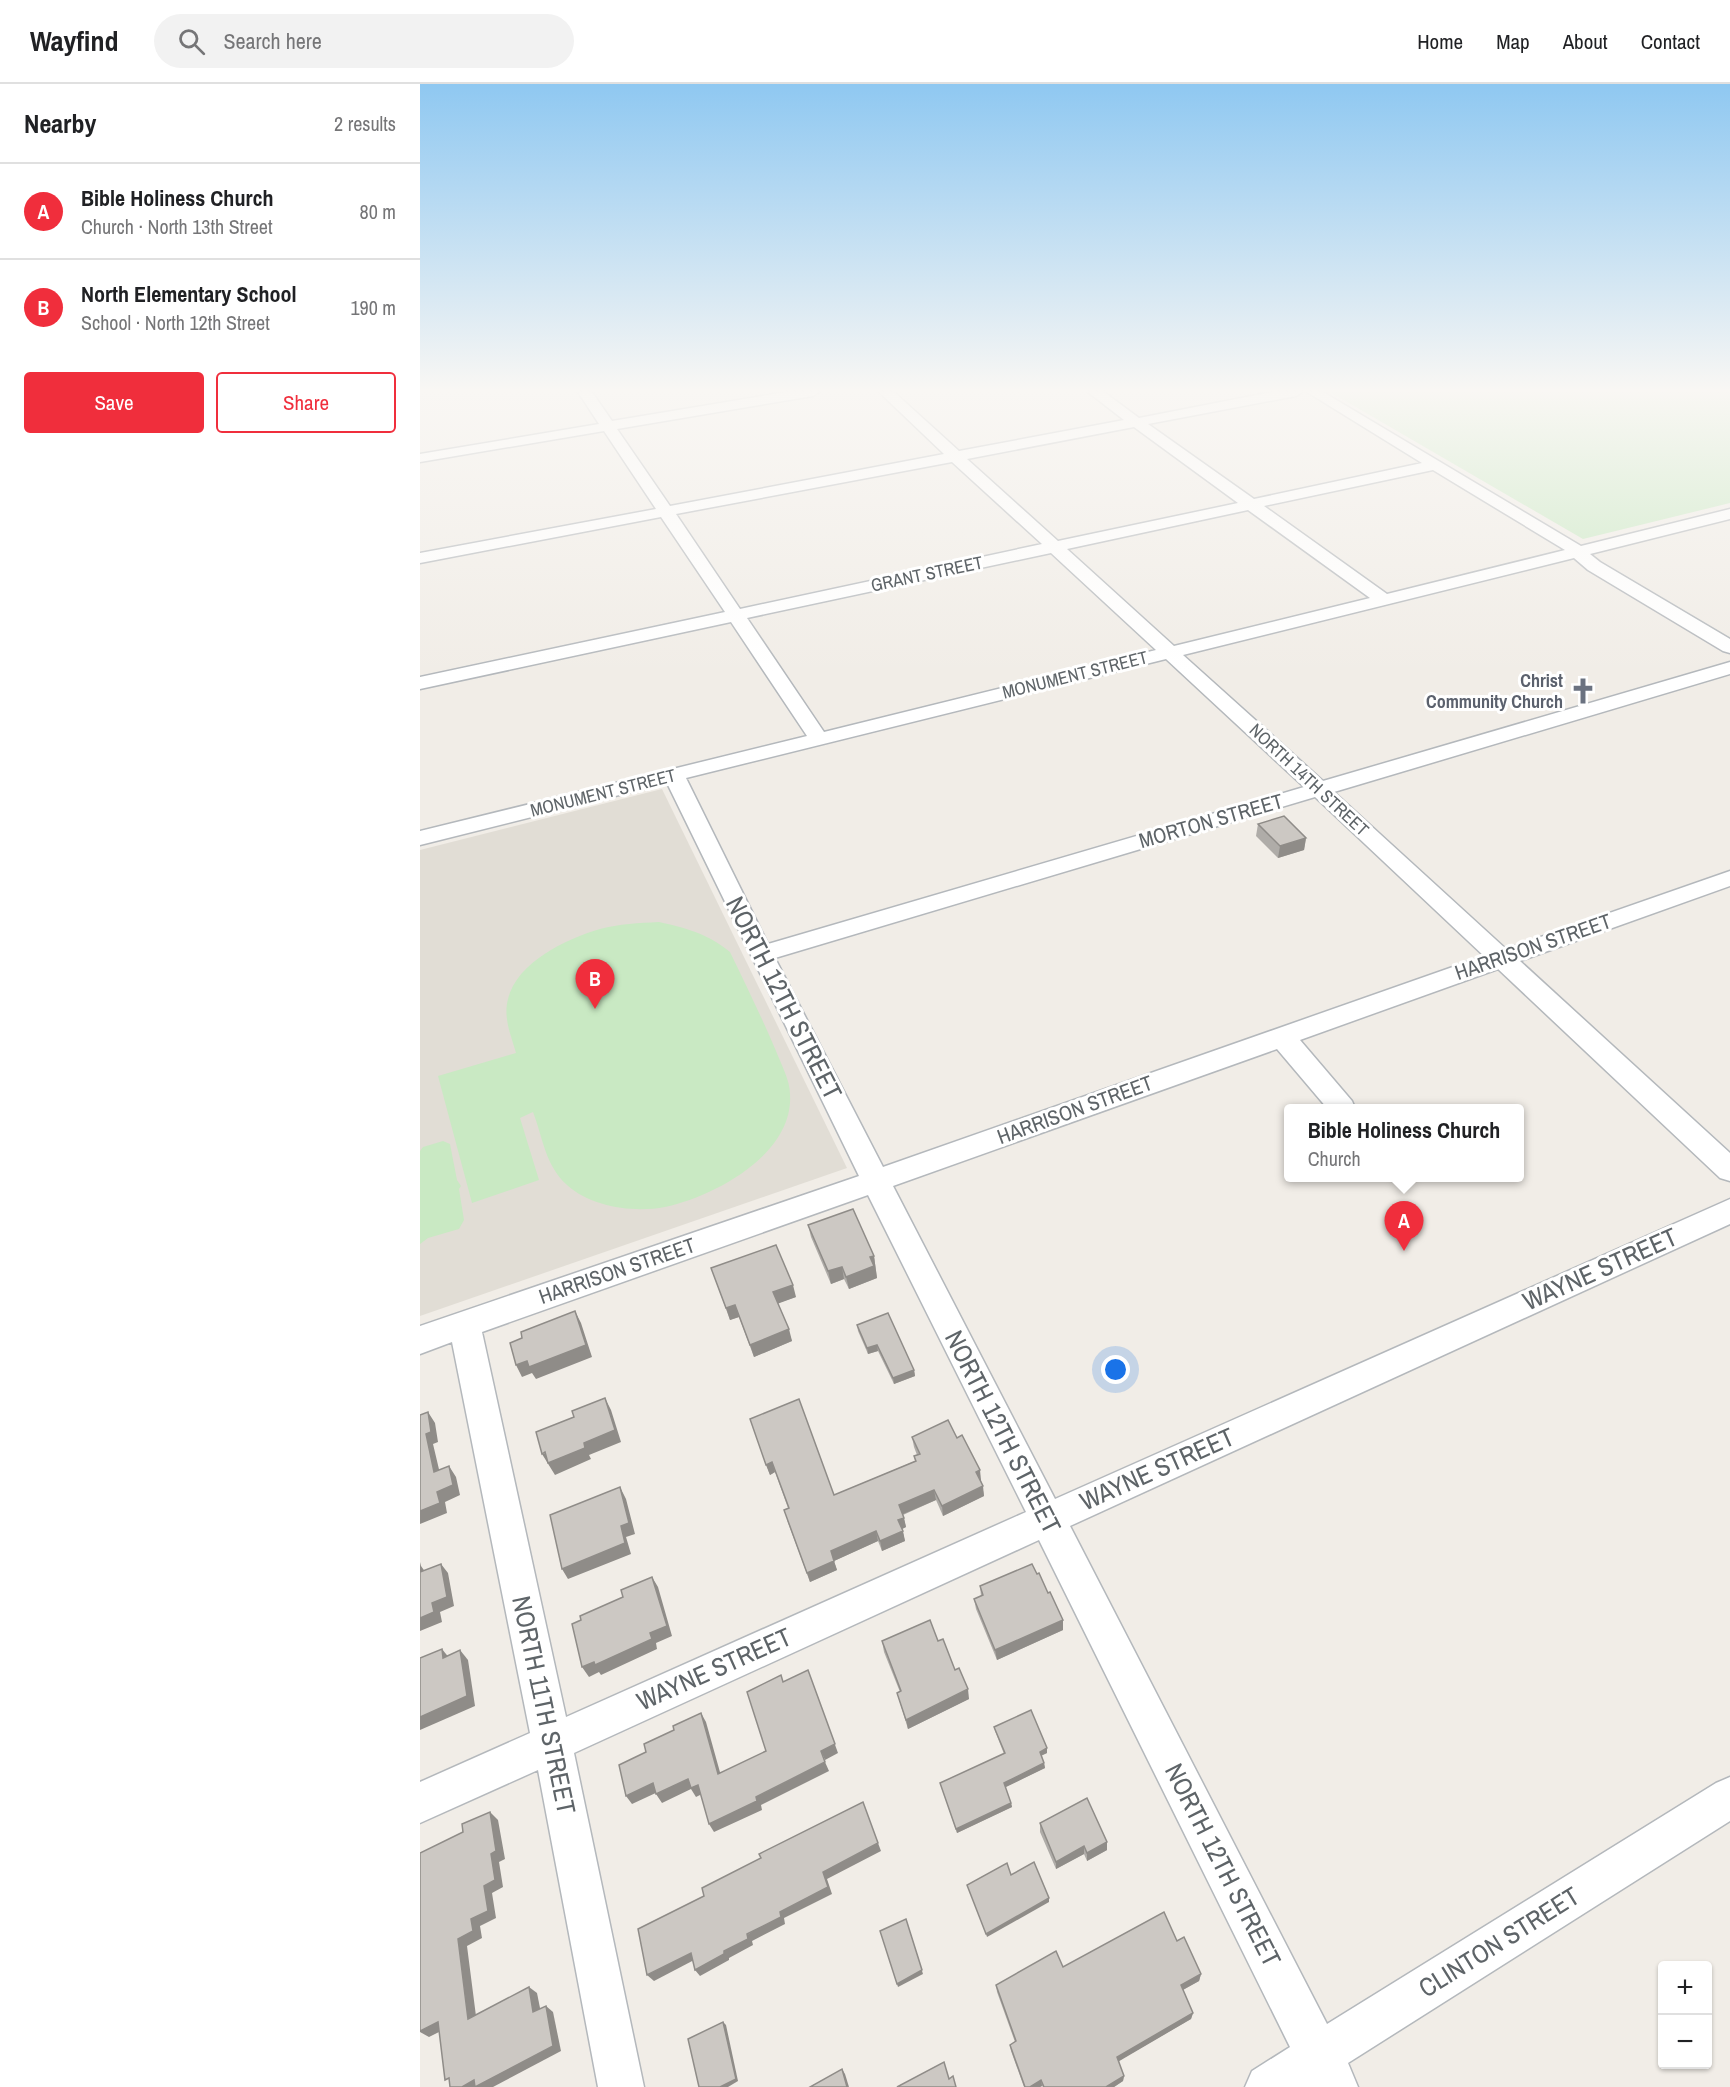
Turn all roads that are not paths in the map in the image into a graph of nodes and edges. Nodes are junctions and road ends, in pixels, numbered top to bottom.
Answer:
1 (647, 485) edge
2 (805, 485) edge
3 (987, 485) edge
4 (1224, 485) edge
5 (1338, 485) edge
6 (1469, 485) edge
7 (1250, 504) junction
8 (665, 512) junction
9 (1730, 514) edge
10 (1054, 547) junction
11 (1577, 551) junction
12 (420, 558) edge
13 (1383, 599) junction
14 (735, 615) junction
15 (1730, 647) edge
16 (1169, 652) junction
17 (1730, 668) edge
18 (420, 682) edge
19 (819, 739) junction
20 (674, 775) junction
21 (1319, 789) junction
22 (420, 838) edge
23 (1724, 887) edge
24 (761, 954) junction
25 (1502, 958) junction
26 (1282, 1036) junction
27 (1339, 1104) edge
28 (1730, 1170) edge
29 (876, 1181) junction
30 (1730, 1210) edge
31 (464, 1324) junction
32 (420, 1340) edge
33 (1046, 1519) junction
34 (552, 1742) junction
35 (1730, 1797) edge
36 (420, 1803) edge
37 (1327, 2070) edge
38 (621, 2087) edge
39 (1268, 2087) edge

1 - 8 street
2 - 8 street
3 - 10 street, NORTH 14TH STREET
4 - 7 street
5 - 7 street, GRANT STREET
6 - 11 street
7 - 10 street, GRANT STREET
7 - 13 street
8 - 12 street
8 - 14 street
9 - 11 street, MONUMENT STREET
10 - 14 street, GRANT STREET
10 - 16 street, NORTH 14TH STREET
11 - 13 street, MONUMENT STREET
11 - 15 street
13 - 16 street, MONUMENT STREET
14 - 18 street, GRANT STREET
14 - 19 street
16 - 19 street, MONUMENT STREET
16 - 21 street, NORTH 14TH STREET
17 - 21 street, MORTON STREET
19 - 20 street, MONUMENT STREET
20 - 22 street, MONUMENT STREET
20 - 24 street, NORTH 12TH STREET
21 - 24 street, MORTON STREET
21 - 25 street, NORTH 14TH STREET
23 - 25 street, HARRISON STREET
24 - 29 street, NORTH 12TH STREET
25 - 26 street, HARRISON STREET
25 - 28 street, NORTH 14TH STREET
26 - 27 street
26 - 29 street, HARRISON STREET
29 - 31 street, HARRISON STREET
29 - 33 street, NORTH 12TH STREET
30 - 33 street, WAYNE STREET
31 - 32 street, HARRISON STREET
31 - 34 street, NORTH 11TH STREET
33 - 34 street, WAYNE STREET
33 - 37 street, NORTH 12TH STREET
34 - 36 street, WAYNE STREET
34 - 38 street, NORTH 11TH STREET
35 - 37 street, CLINTON STREET
37 - 39 street, CLINTON STREET

